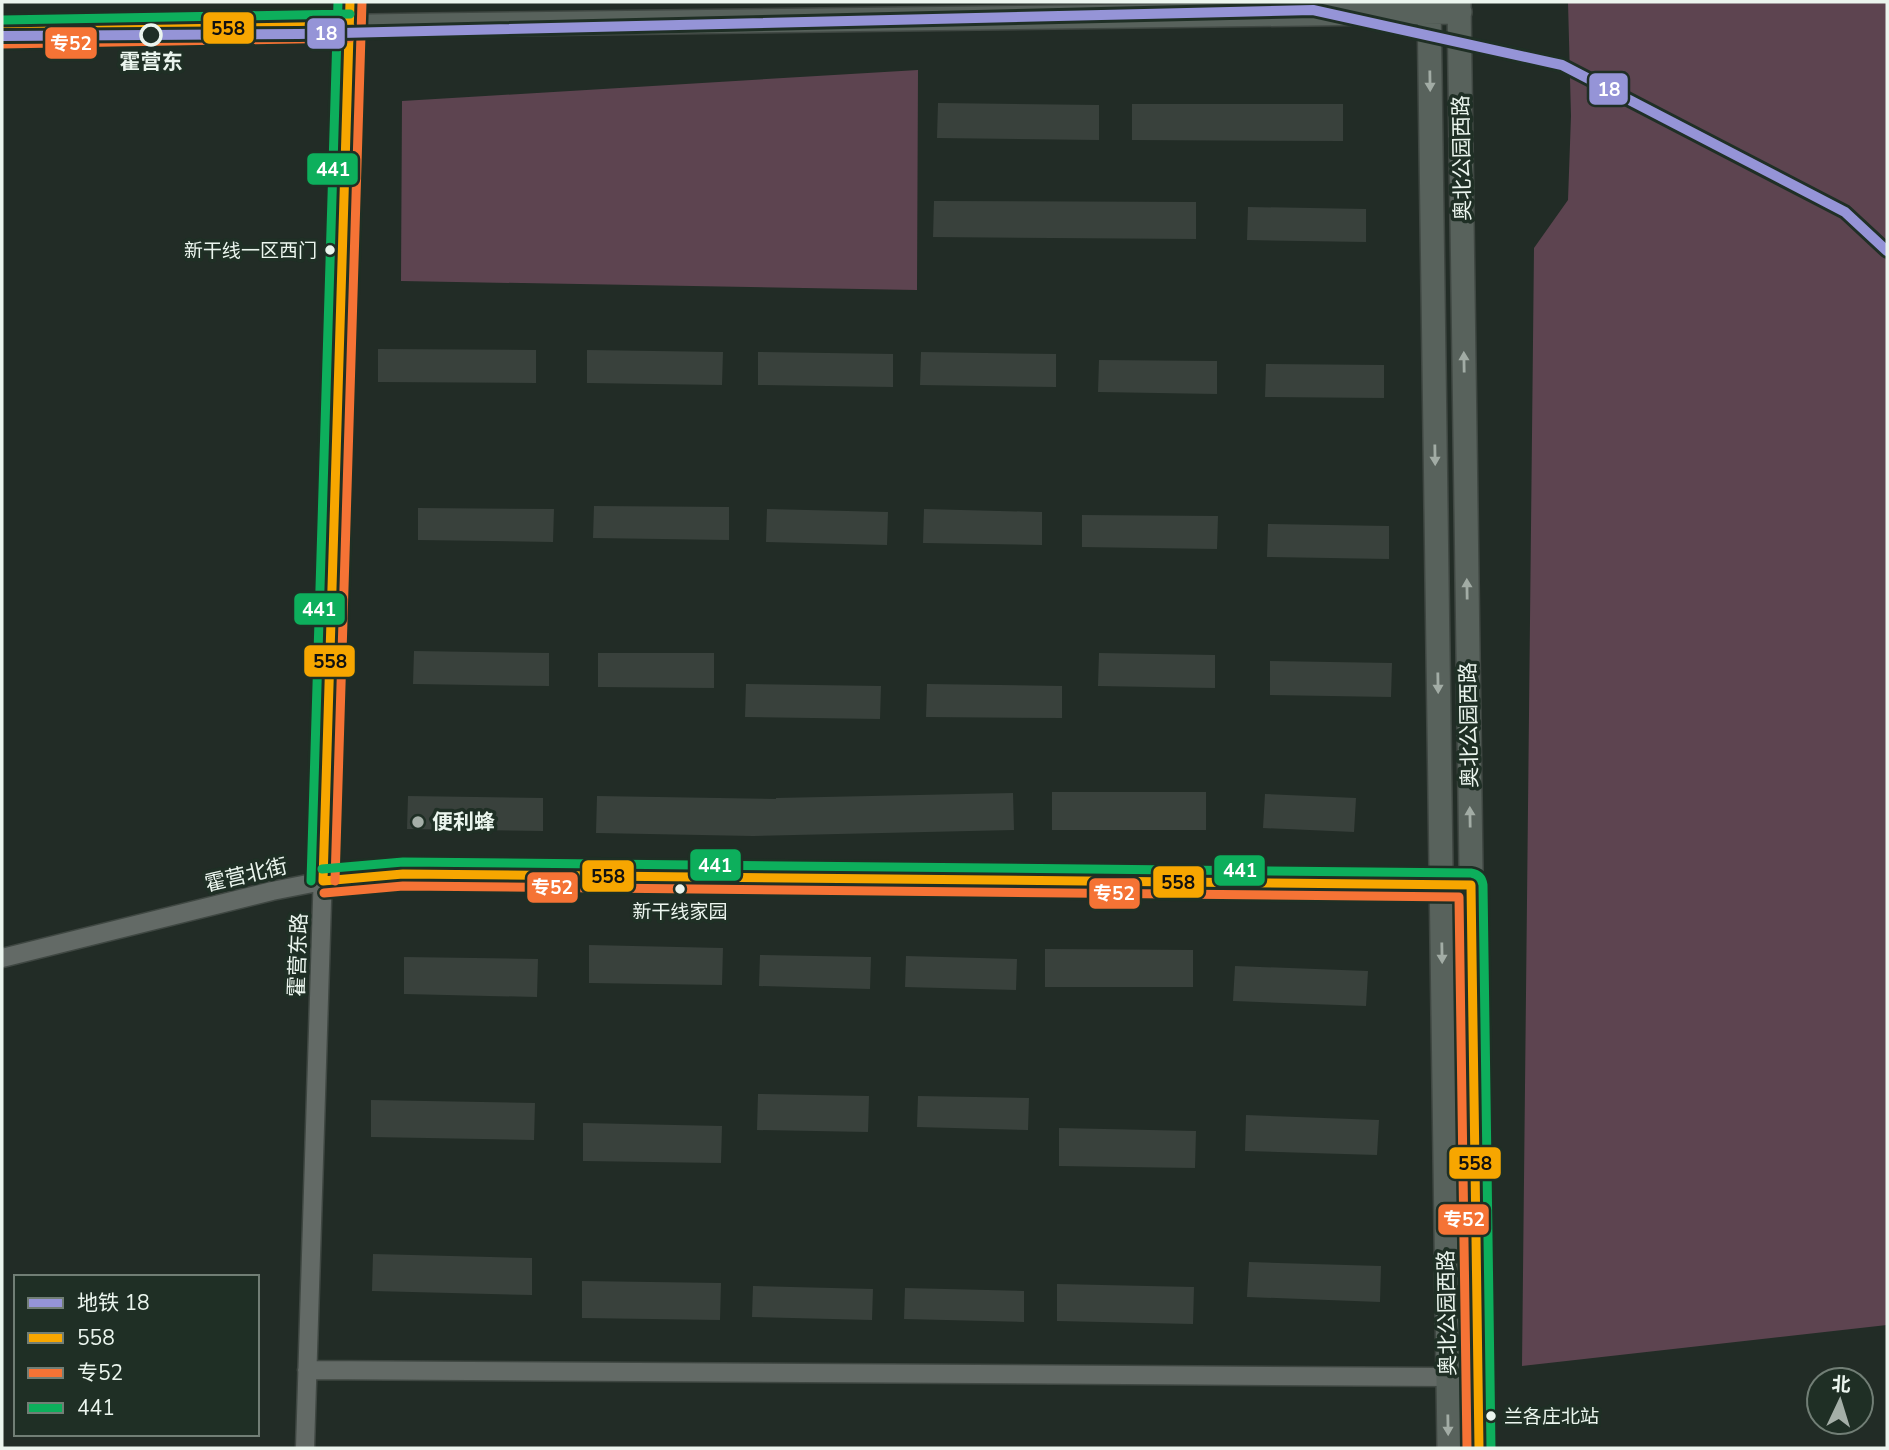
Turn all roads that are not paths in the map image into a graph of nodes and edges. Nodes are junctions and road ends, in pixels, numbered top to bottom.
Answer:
1 (350, 2) edge
2 (1429, 7) edge
3 (1460, 7) edge
4 (350, 26) junction
5 (2, 32) edge
6 (323, 881) junction
7 (1441, 884) junction
8 (1471, 885) junction
9 (2, 958) edge
10 (307, 1370) junction
11 (1448, 1377) junction
12 (305, 1448) edge
13 (1449, 1448) edge
14 (1479, 1448) edge

1 - 4 street, 霍营东路
2 - 3 main road
2 - 4 main road
2 -> 7 main road, 奥北公园西路
8 -> 3 main road, 奥北公园西路
4 - 5 main road
4 - 6 street, 霍营东路
6 - 7 street, 霍营北街
6 - 9 street, 霍营北街
6 - 10 street, 霍营东路
7 - 8 street, 霍营北街
7 -> 11 main road, 奥北公园西路
8 - 14 main road, 奥北公园西路
10 - 11 street
10 - 12 street, 霍营东路
11 -> 13 main road, 奥北公园西路

